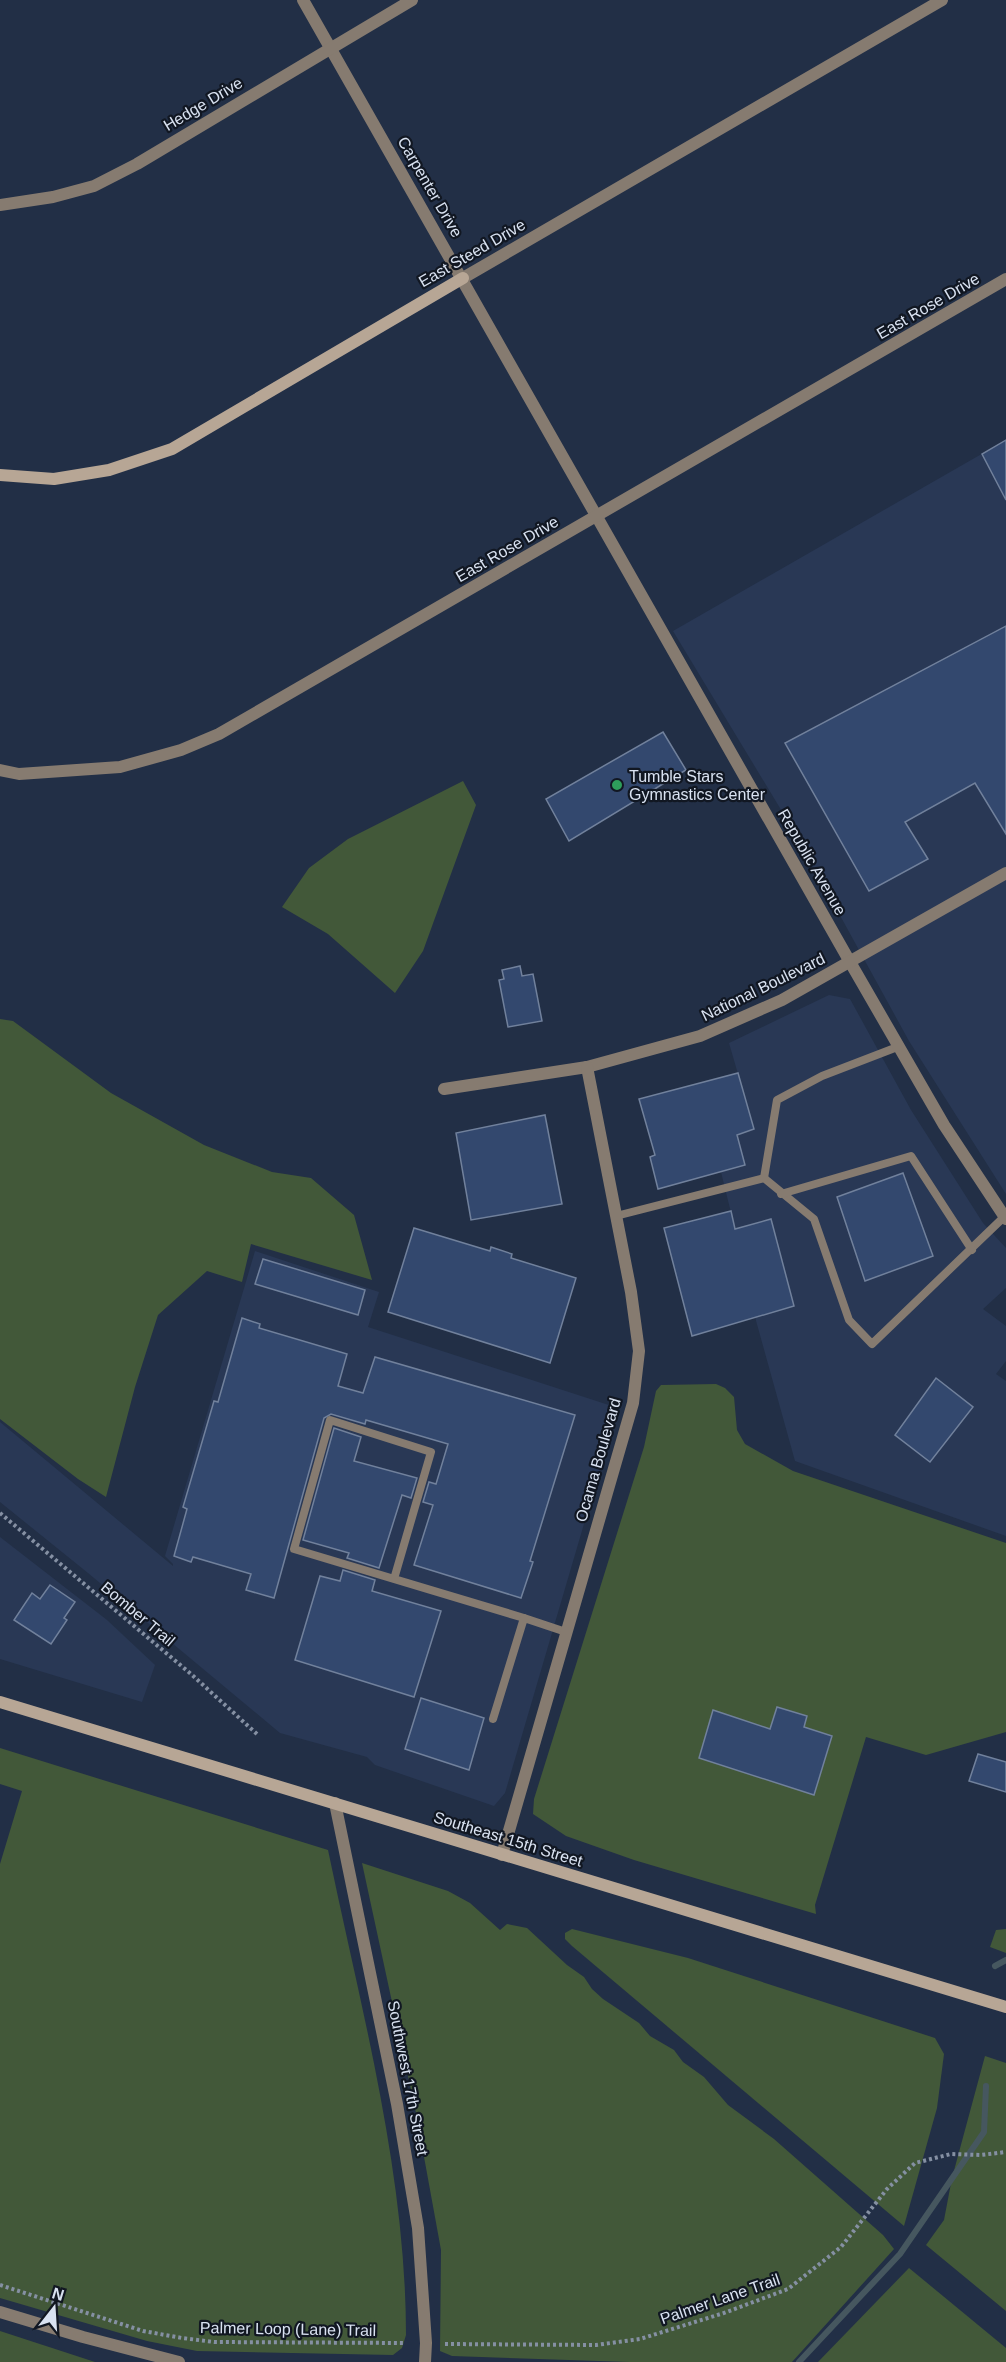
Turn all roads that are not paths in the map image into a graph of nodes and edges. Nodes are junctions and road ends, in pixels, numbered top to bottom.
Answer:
1 (303, 0) edge
2 (412, 0) edge
3 (942, 0) edge
4 (330, 47) junction
5 (0, 205) edge
6 (463, 278) junction
7 (1006, 279) edge
8 (0, 475) edge
9 (597, 516) junction
10 (0, 770) edge
11 (1006, 873) edge
12 (850, 962) junction
13 (900, 1046) junction
14 (587, 1067) junction
15 (444, 1089) dead end
16 (764, 1178) junction
17 (781, 1194) junction
18 (616, 1216) junction
19 (1005, 1218) edge
20 (972, 1250) junction
21 (394, 1579) junction
22 (524, 1618) junction
23 (566, 1632) junction
24 (0, 1702) edge
25 (493, 1719) dead end
26 (335, 1803) junction
27 (502, 1855) junction
28 (1006, 2007) edge
29 (0, 2312) edge
30 (179, 2362) edge
31 (425, 2362) edge

1 - 4 street, Carpenter Drive
2 - 4 street, Hedge Drive
3 - 6 street, East Steed Drive
4 - 5 street, Hedge Drive
4 - 6 street, Carpenter Drive
6 - 8 main road, East Steed Drive
6 - 9 street, Carpenter Drive
7 - 9 street, East Rose Drive
9 - 10 street, East Rose Drive
9 - 12 street, Republic Avenue
11 - 12 street, National Boulevard
12 - 13 street, Republic Avenue
12 - 14 street, National Boulevard
13 - 16 lane
13 - 19 street, Republic Avenue
14 - 15 street, National Boulevard
14 - 18 street, Ocama Boulevard
16 - 17 lane
16 - 18 lane
17 - 20 lane
17 - 20 lane
18 - 23 street, Ocama Boulevard
19 - 20 lane
21 - 21 lane
21 - 22 lane
22 - 23 lane
22 - 25 lane
23 - 27 street, Ocama Boulevard
24 - 26 main road, Southeast 15th Street
26 - 27 main road, Southeast 15th Street
26 - 31 street, Southwest 17th Street
27 - 28 main road, Southeast 15th Street
29 - 30 street

